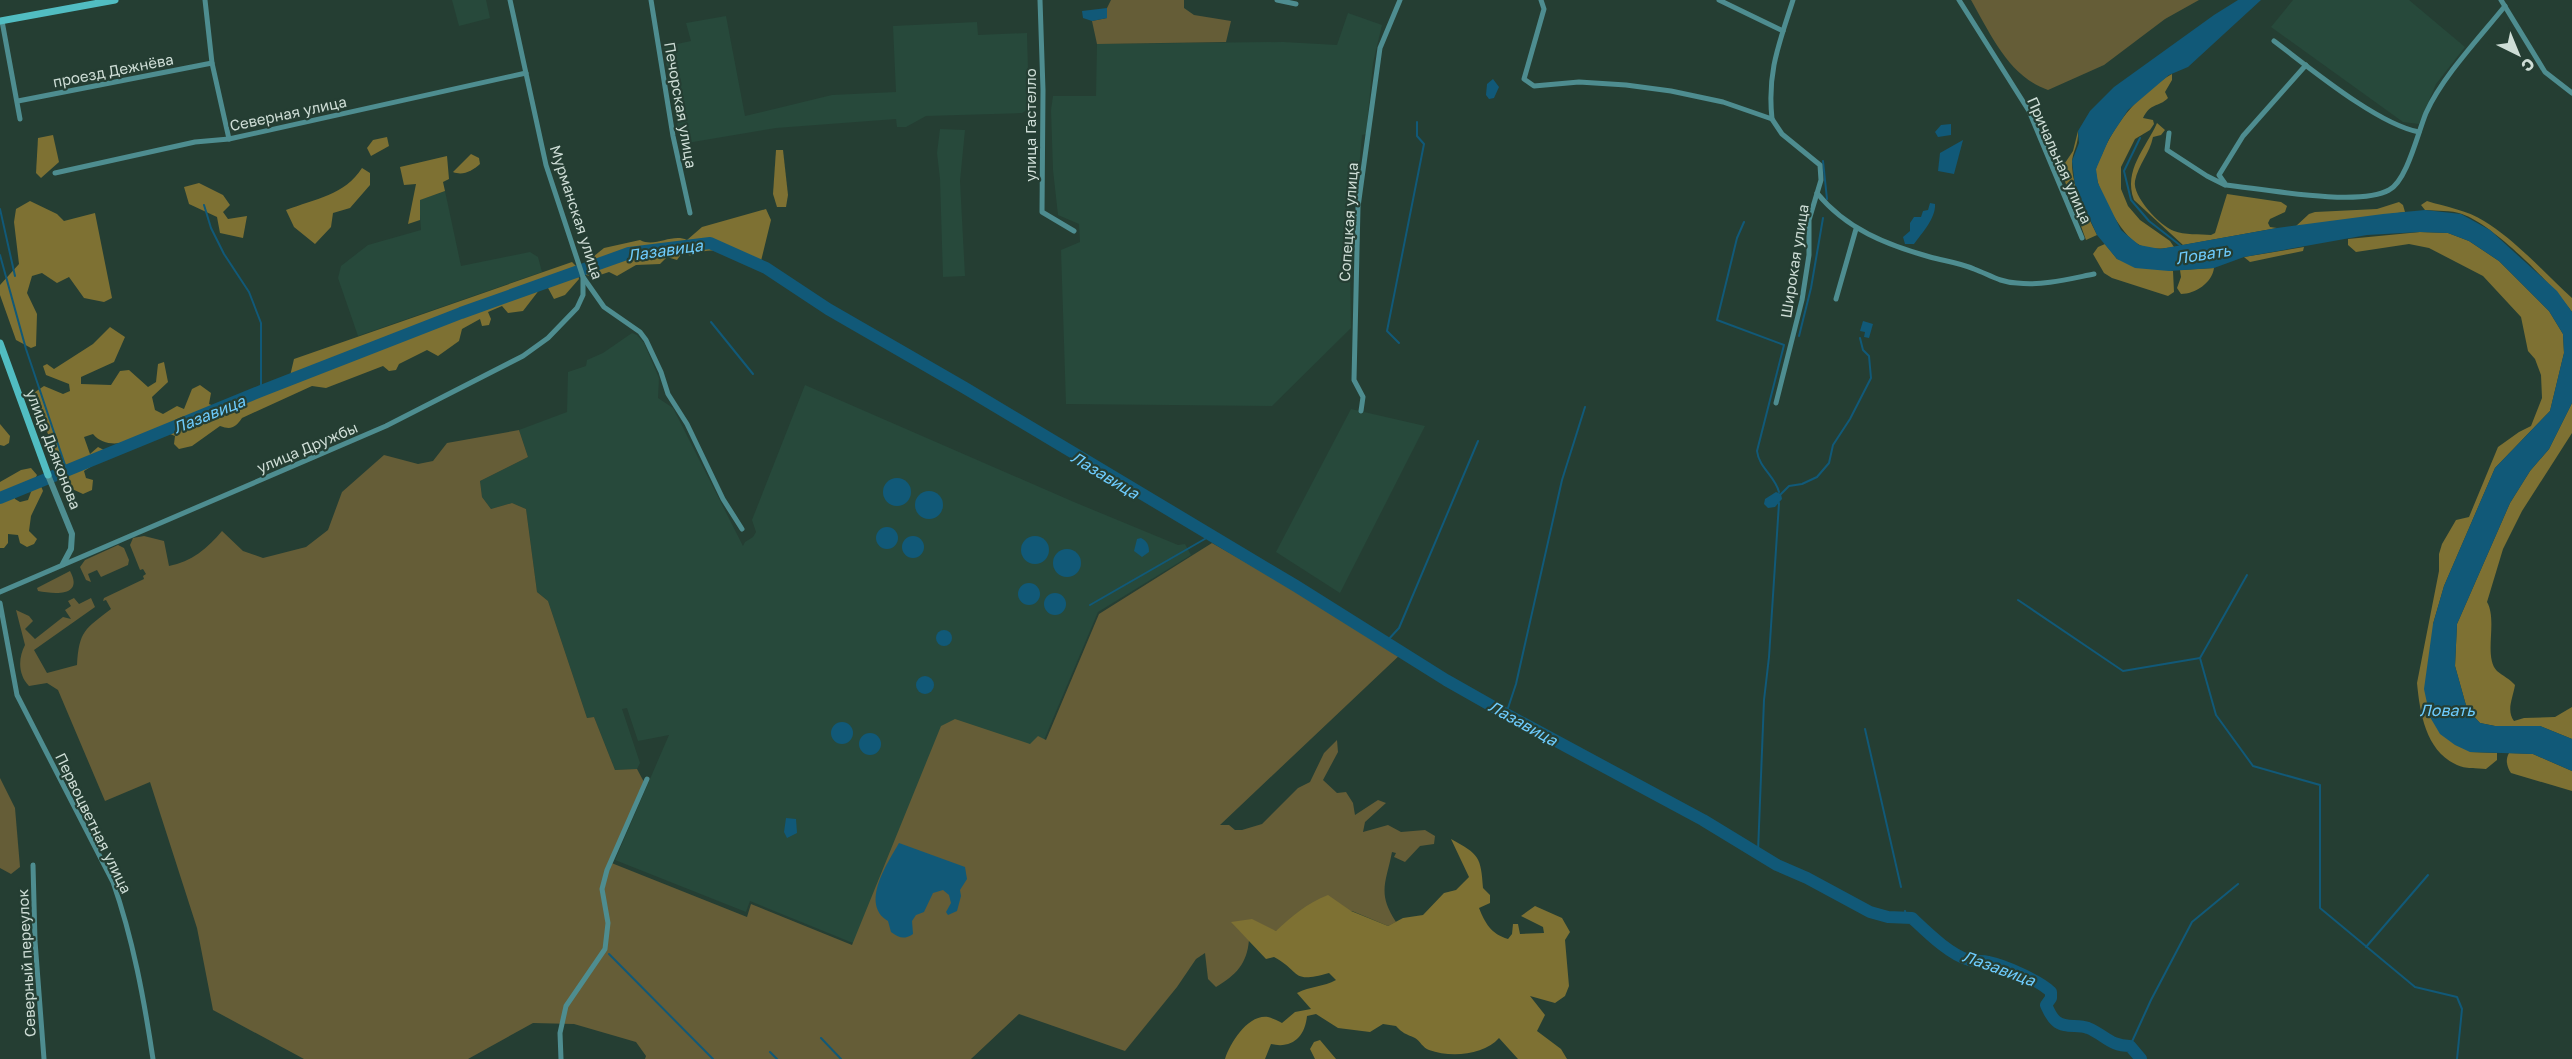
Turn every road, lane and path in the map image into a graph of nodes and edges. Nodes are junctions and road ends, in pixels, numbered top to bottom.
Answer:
1 (115, 0) edge
2 (205, 0) edge
3 (510, 0) edge
4 (651, 0) edge
5 (1040, 0) edge
6 (1277, 0) edge
7 (1400, 0) edge
8 (1541, 0) edge
9 (1719, 0) edge
10 (1793, 0) edge
11 (1959, 0) edge
12 (2503, 3) edge
13 (1296, 4) dead end
14 (1, 21) edge
15 (1783, 32) junction
16 (2274, 41) dead end
17 (212, 63) junction
18 (2306, 65) junction
19 (526, 73) junction
20 (2572, 93) edge
21 (18, 101) junction
22 (20, 119) dead end
23 (1772, 120) junction
24 (2419, 132) junction
25 (2169, 133) dead end
26 (229, 139) junction
27 (55, 173) dead end
28 (2226, 185) junction
29 (1817, 193) junction
30 (690, 213) dead end
31 (1857, 229) junction
32 (1074, 231) dead end
33 (2082, 238) dead end
34 (2094, 274) dead end
35 (583, 277) junction
36 (1836, 298) dead end
37 (0, 343) edge
38 (1776, 403) dead end
39 (1360, 411) dead end
40 (48, 475) joint
41 (742, 529) dead end
42 (63, 564) junction
43 (0, 592) edge
44 (0, 603) edge
45 (647, 779) dead end
46 (33, 865) dead end
47 (44, 1059) edge
48 (153, 1059) edge
49 (561, 1059) edge

1 - 14 main road
2 - 17 street
3 - 19 street, Мурманская улица
4 - 30 street, Печорская улица
5 - 32 street, улица Гастелло
6 - 13 street
7 - 39 street, Сопецкая улица
8 - 23 street, Широкая улица
9 - 15 street
10 - 15 street
11 - 33 street, Причальная улица
12 - 20 street
12 - 24 street
14 - 21 street
15 - 23 street
16 - 18 street
17 - 21 street, проезд Дежнёва
17 - 26 street
18 - 24 street
18 - 28 street
19 - 26 street, Северная улица
19 - 35 street, Мурманская улица
21 - 22 street
23 - 29 street, Широкая улица
24 - 28 street
25 - 28 street
26 - 27 street, Северная улица
29 - 31 street
29 - 38 street, Широкая улица
31 - 34 street
31 - 36 street
35 - 41 street, Мурманская улица
35 - 42 street, улица Дружбы
37 - 40 main road, улица Дьяконова
40 - 42 street, улица Дьяконова
42 - 43 street, улица Дружбы
44 - 48 street, Первоцветная улица
45 - 49 street
46 - 47 street, Северный переулок

